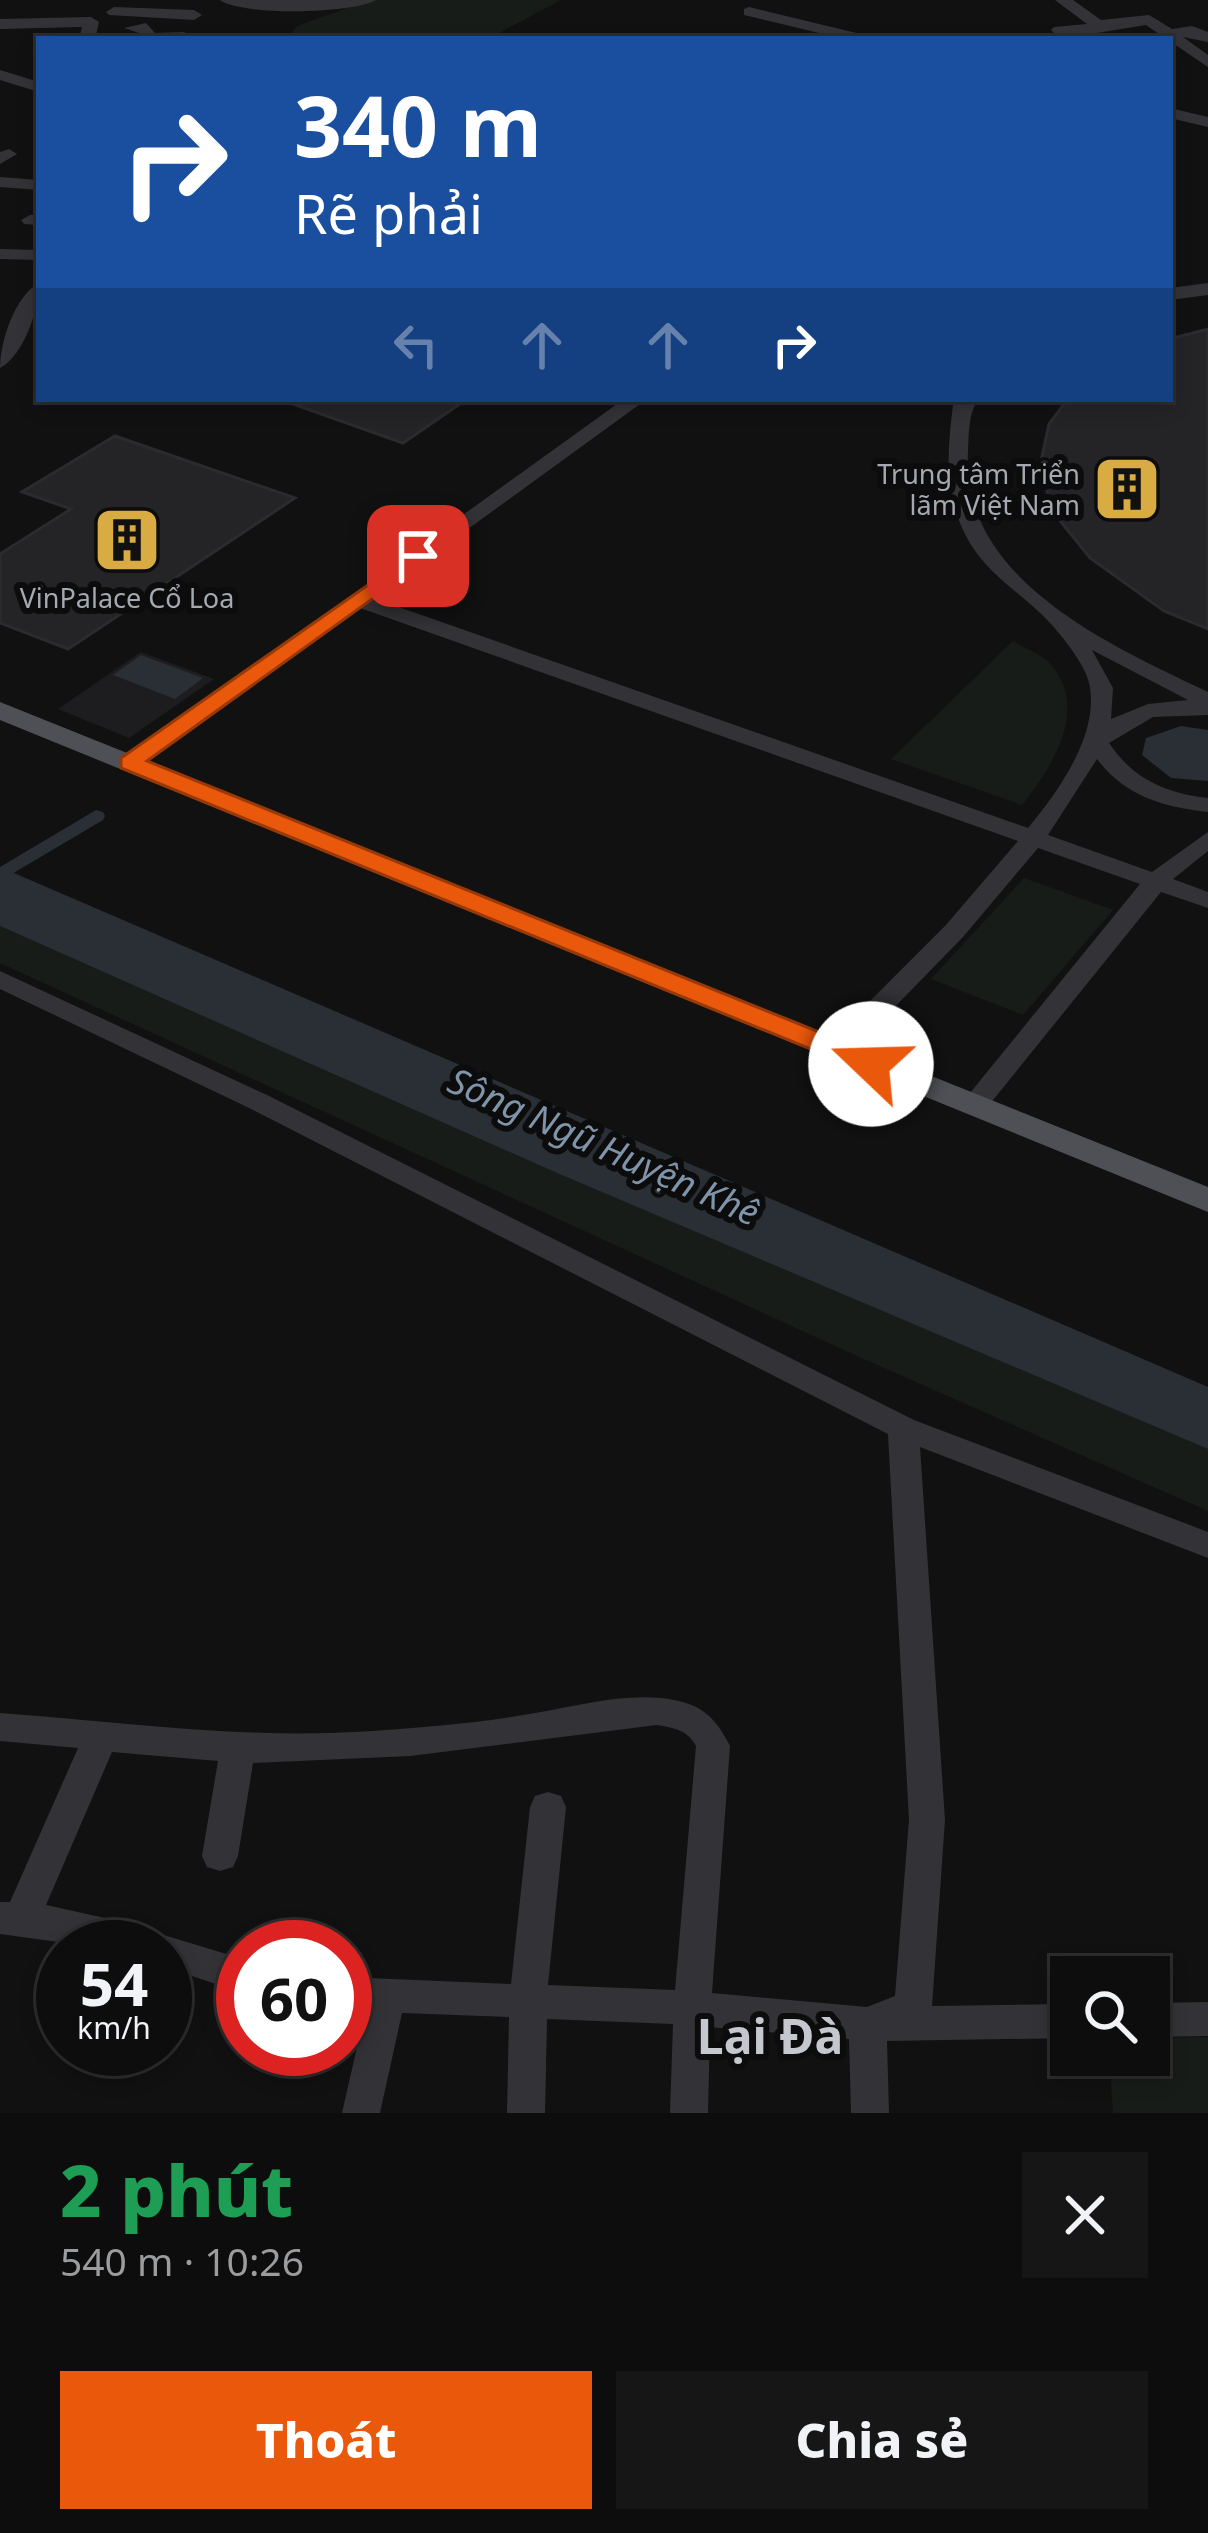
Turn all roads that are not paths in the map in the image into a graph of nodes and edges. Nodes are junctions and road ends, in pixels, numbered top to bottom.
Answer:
1 (368, 0) edge
2 (1063, 0) edge
3 (234, 2) edge
4 (299, 2) edge
5 (20, 5) dead end
6 (0, 12) edge
7 (115, 12) dead end
8 (748, 12) dead end
9 (194, 16) junction
10 (0, 24) edge
11 (1098, 25) junction
12 (132, 28) dead end
13 (1169, 34) junction
14 (88, 36) edge
15 (148, 36) edge
16 (184, 36) edge
17 (851, 36) edge
18 (1066, 36) edge
19 (1113, 36) edge
20 (1172, 36) edge
21 (1173, 37) edge
22 (1208, 37) edge
23 (1208, 62) edge
24 (2, 77) edge
25 (36, 85) edge
26 (1173, 114) edge
27 (1208, 122) edge
28 (0, 182) edge
29 (36, 185) edge
30 (0, 254) edge
31 (36, 255) edge
32 (1208, 290) edge
33 (36, 294) edge
34 (1173, 294) edge
35 (0, 362) edge
36 (633, 402) edge
37 (966, 402) edge
38 (357, 600) junction
39 (1058, 618) junction
40 (1208, 704) edge
41 (0, 710) edge
42 (1097, 742) junction
43 (130, 763) junction
44 (1208, 805) edge
45 (1036, 839) junction
46 (1208, 839) edge
47 (1156, 881) junction
48 (1208, 900) edge
49 (0, 979) edge
50 (837, 1050) junction
51 (974, 1104) junction
52 (1208, 1201) edge
53 (903, 1428) junction
54 (1208, 1545) edge
55 (0, 1727) edge
56 (102, 1734) junction
57 (238, 1748) junction
58 (548, 1808) dead end
59 (220, 1856) dead end
60 (11, 1918) edge
61 (372, 1997) edge
62 (387, 1998) junction
63 (528, 2000) junction
64 (692, 2008) junction
65 (1208, 2019) edge
66 (1170, 2020) edge
67 (1050, 2021) edge
68 (868, 2024) junction
69 (361, 2113) edge
70 (526, 2113) edge
71 (689, 2113) edge
72 (871, 2113) edge

1 - 4 street
2 - 11 street
3 - 4 street
3 - 9 street
5 - 6 street
7 - 9 street
8 - 17 street
9 - 16 street
10 - 14 street
11 - 13 street
11 - 18 street
11 - 19 street
12 - 15 street
13 - 20 street
13 - 22 street
21 - 23 street
24 - 25 street
26 - 27 street
28 - 29 street
30 - 31 street
32 - 34 street
33 - 35 street
36 - 38 street
37 - 39 street
38 - 43 street
38 - 45 street
39 - 40 street
39 - 42 street
40 - 42 street
41 - 43 main road
42 - 44 street
42 - 45 street
43 - 50 main road
45 - 47 street
45 - 50 street
46 - 47 street
47 - 48 street
47 - 51 street
49 - 53 street
50 - 51 main road
51 - 52 main road
53 - 54 street
53 - 68 street
55 - 56 street
56 - 57 street
56 - 60 street
57 - 59 street
57 - 64 street
58 - 63 street
61 - 62 street
62 - 63 street
62 - 69 street
63 - 64 street
63 - 70 street
64 - 68 street
64 - 71 street
65 - 66 street
67 - 68 street
68 - 72 street

